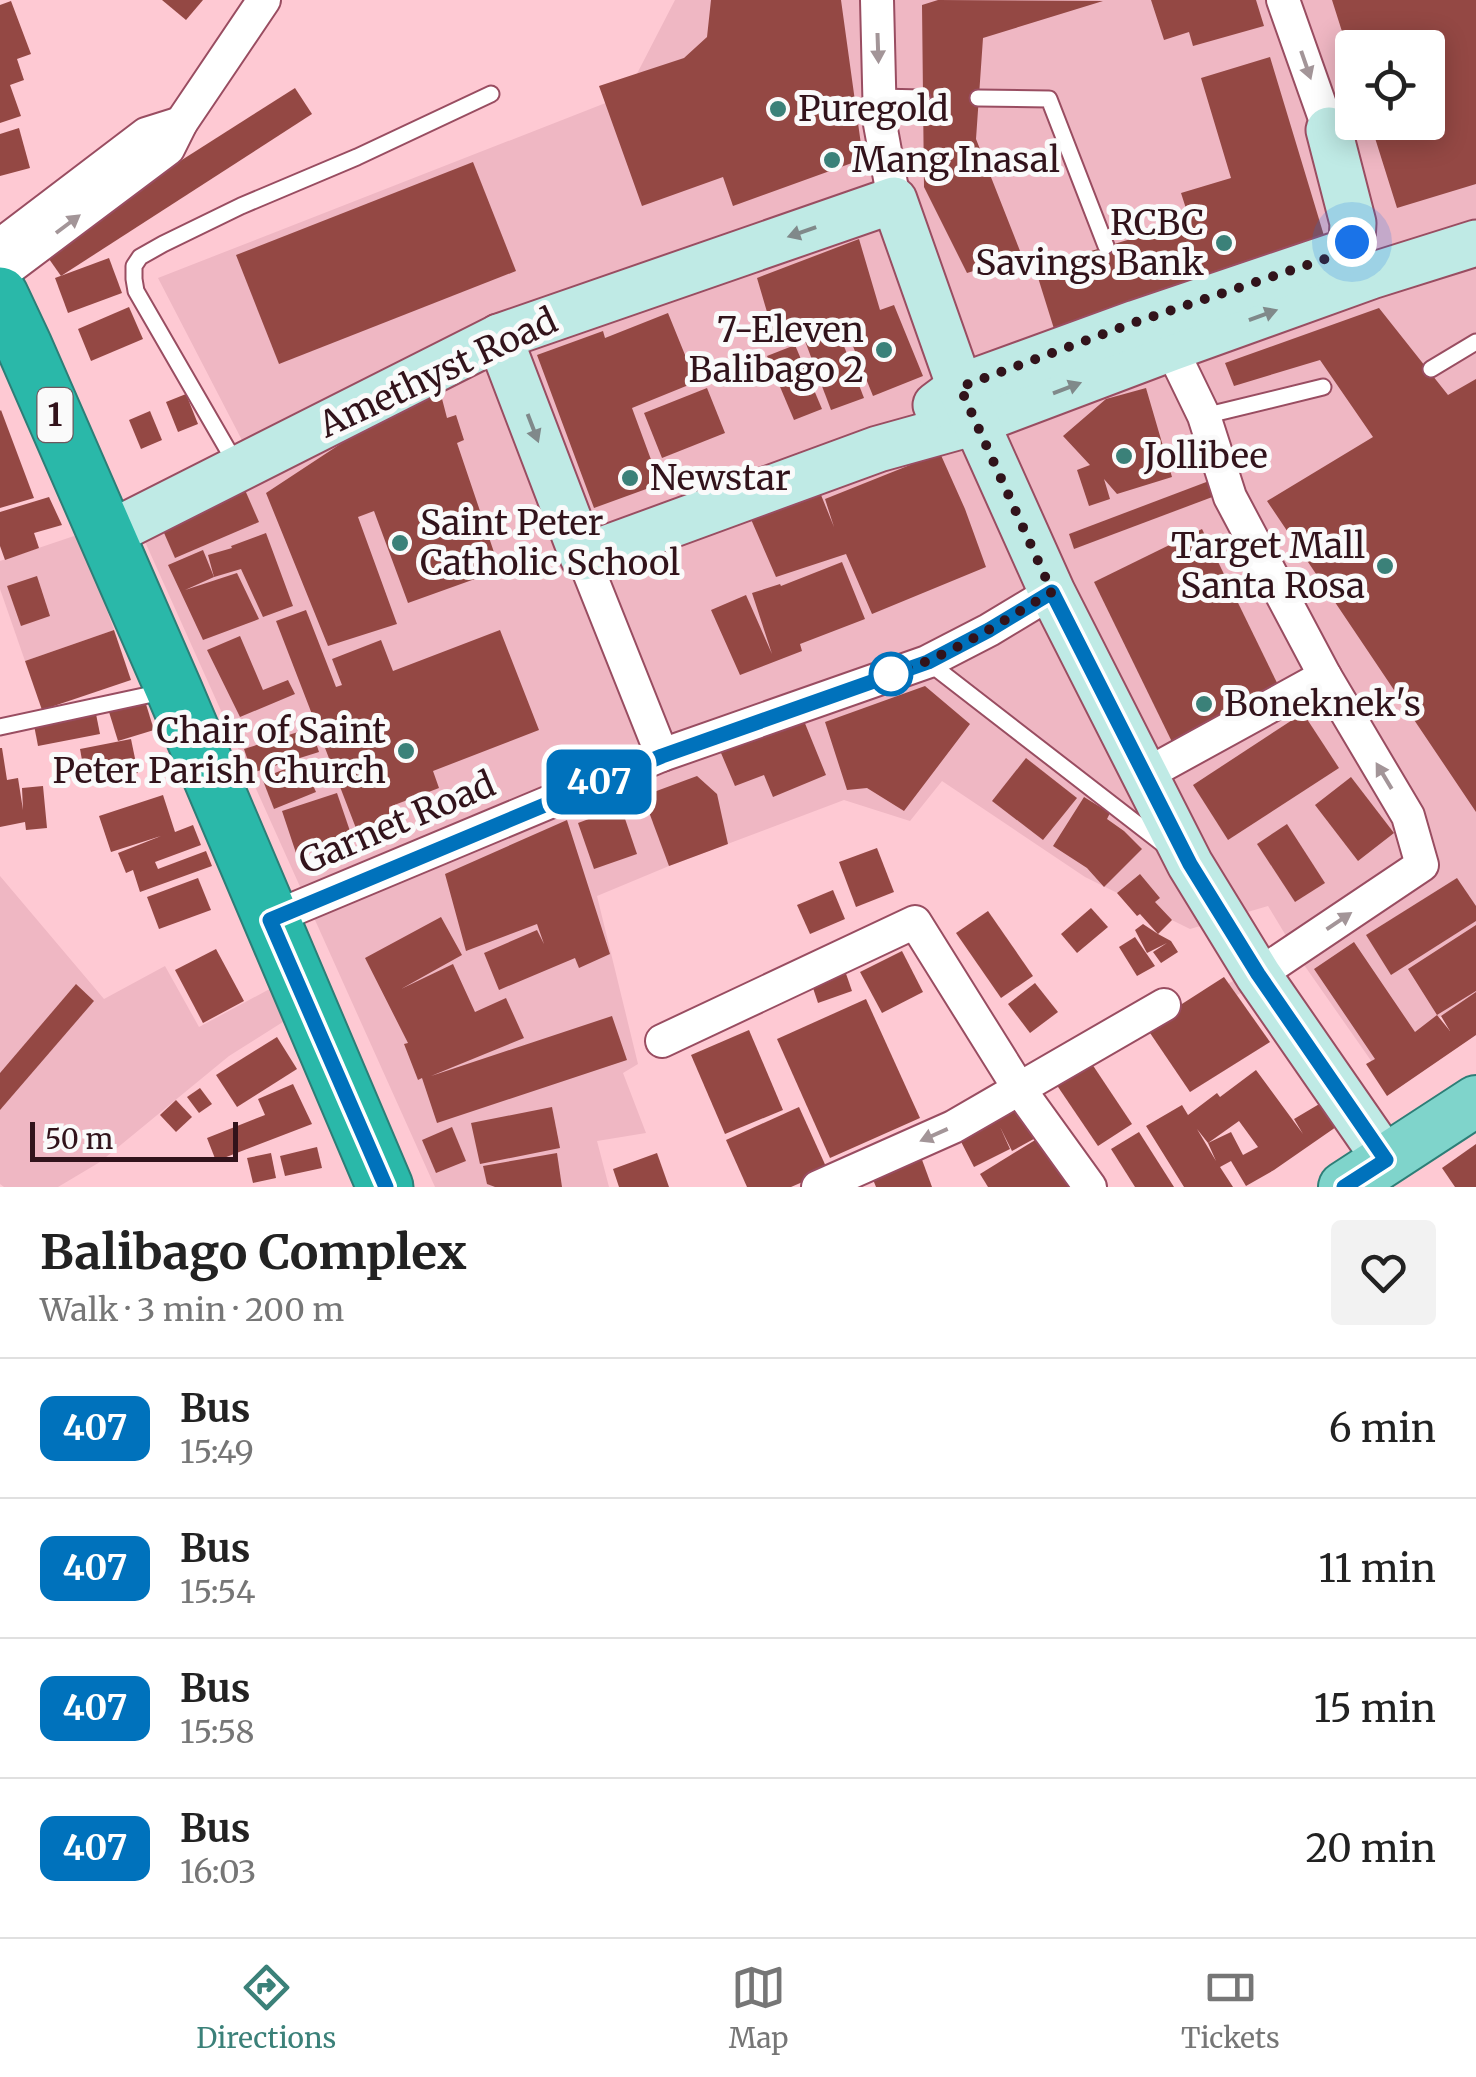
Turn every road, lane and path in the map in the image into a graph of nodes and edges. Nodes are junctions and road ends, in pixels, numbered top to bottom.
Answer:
1 (264, 0) edge
2 (877, 0) edge
3 (1284, 0) edge
4 (491, 94) dead end
5 (880, 97) junction
6 (922, 98) dead end
7 (978, 98) dead end
8 (181, 123) junction
9 (1329, 130) junction
10 (894, 200) junction
11 (0, 245) edge
12 (1106, 246) dead end
13 (1458, 248) edge
14 (5, 316) edge
15 (1146, 327) junction
16 (499, 337) junction
17 (1476, 342) edge
18 (1431, 369) dead end
19 (1323, 387) dead end
20 (968, 405) junction
21 (1204, 416) junction
22 (238, 468) junction
23 (108, 535) junction
24 (583, 557) junction
25 (1052, 592) junction
26 (928, 662) junction
27 (1324, 676) junction
28 (174, 690) junction
29 (0, 727) edge
30 (662, 756) junction
31 (1145, 775) junction
32 (1190, 864) junction
33 (270, 920) junction
34 (1258, 974) junction
35 (1164, 1005) dead end
36 (662, 1041) dead end
37 (1020, 1090) junction
38 (1476, 1102) edge
39 (1386, 1160) junction
40 (386, 1187) edge
41 (818, 1187) edge
42 (1090, 1187) edge
43 (1344, 1187) edge

1 - 8 street
2 -> 5 street
3 -> 9 street
4 - 22 lane
5 - 6 lane
5 - 10 street
7 - 12 lane
8 - 11 street
14 -> 8 street
9 - 13 street
9 - 15 street
10 -> 16 street, Amethyst Road
10 - 20 street
15 -> 13 street
14 - 23 highway, 1
15 - 20 street
15 - 21 street
16 - 22 street, Amethyst Road
16 -> 24 street
17 - 18 lane
19 - 21 lane
20 - 24 street
20 - 25 street
21 - 27 street
22 - 23 street, Amethyst Road
23 - 28 highway, 1
24 - 30 street
25 - 26 street, Garnet Road
25 - 31 street
26 - 30 street, Garnet Road
26 - 32 lane
27 - 31 street
34 -> 27 street
28 - 29 lane
28 - 33 highway, 1
30 - 33 street, Garnet Road
31 - 32 street
32 - 34 street
33 - 40 highway, 1
34 - 39 street
35 - 37 street
36 - 37 street
37 -> 41 street
37 - 42 street
38 - 39 main road
39 - 43 main road

